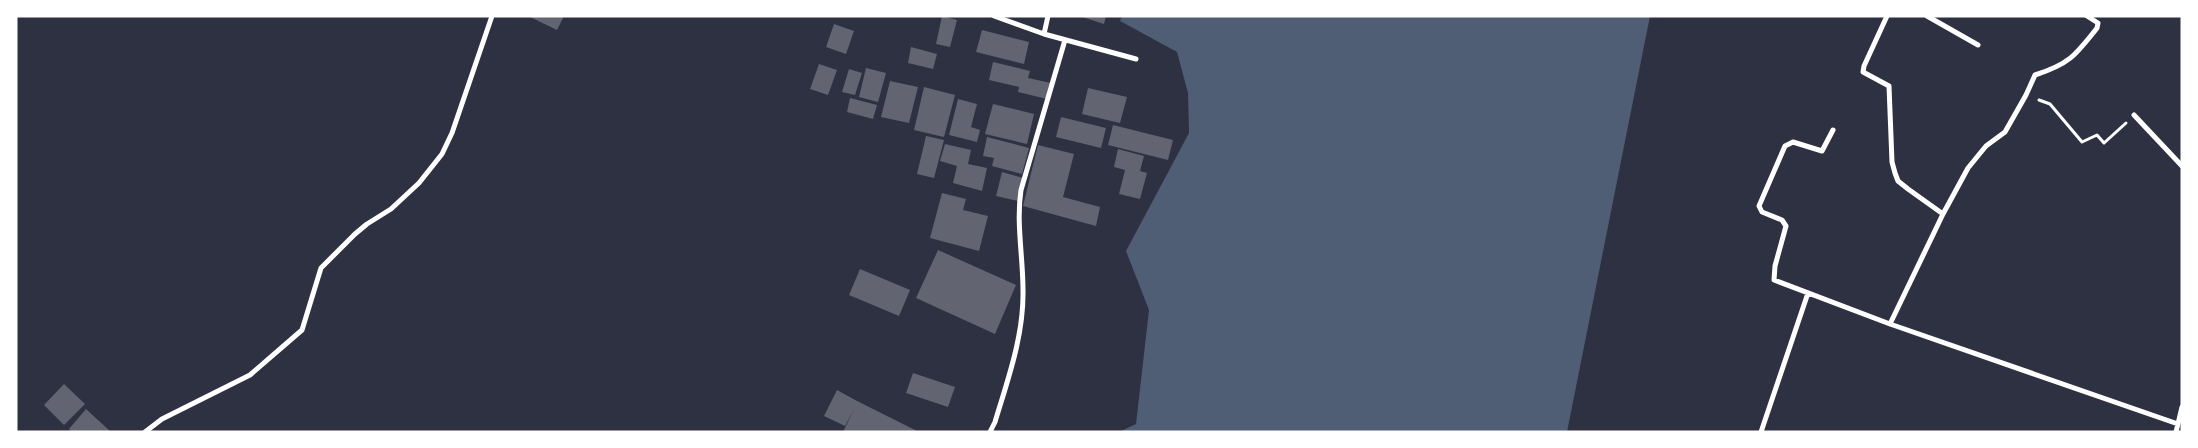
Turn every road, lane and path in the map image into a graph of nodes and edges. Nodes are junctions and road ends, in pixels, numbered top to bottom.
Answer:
1 (492, 16) edge
2 (994, 16) edge
3 (1048, 16) edge
4 (1887, 16) edge
5 (1927, 16) edge
6 (2087, 16) edge
7 (1044, 34) junction
8 (1065, 40) junction
9 (1978, 45) dead end
10 (1136, 59) dead end
11 (2026, 96) junction
12 (2134, 115) joint
13 (1833, 130) dead end
14 (2182, 166) edge
15 (1943, 214) junction
16 (1808, 293) junction
17 (1890, 324) junction
18 (2182, 407) edge
19 (2178, 424) junction
20 (145, 432) edge
21 (990, 432) edge
22 (1761, 432) edge
23 (2176, 432) edge

1 - 20 street
2 - 7 street
3 - 7 street
4 - 15 street
5 - 9 street
6 - 11 street
7 - 8 street
8 - 10 street
8 - 21 street
11 - 12 path
11 - 15 street
12 - 14 street
13 - 16 street
15 - 17 street
16 - 17 street
16 - 22 street
17 - 19 street
18 - 19 street
19 - 23 street

